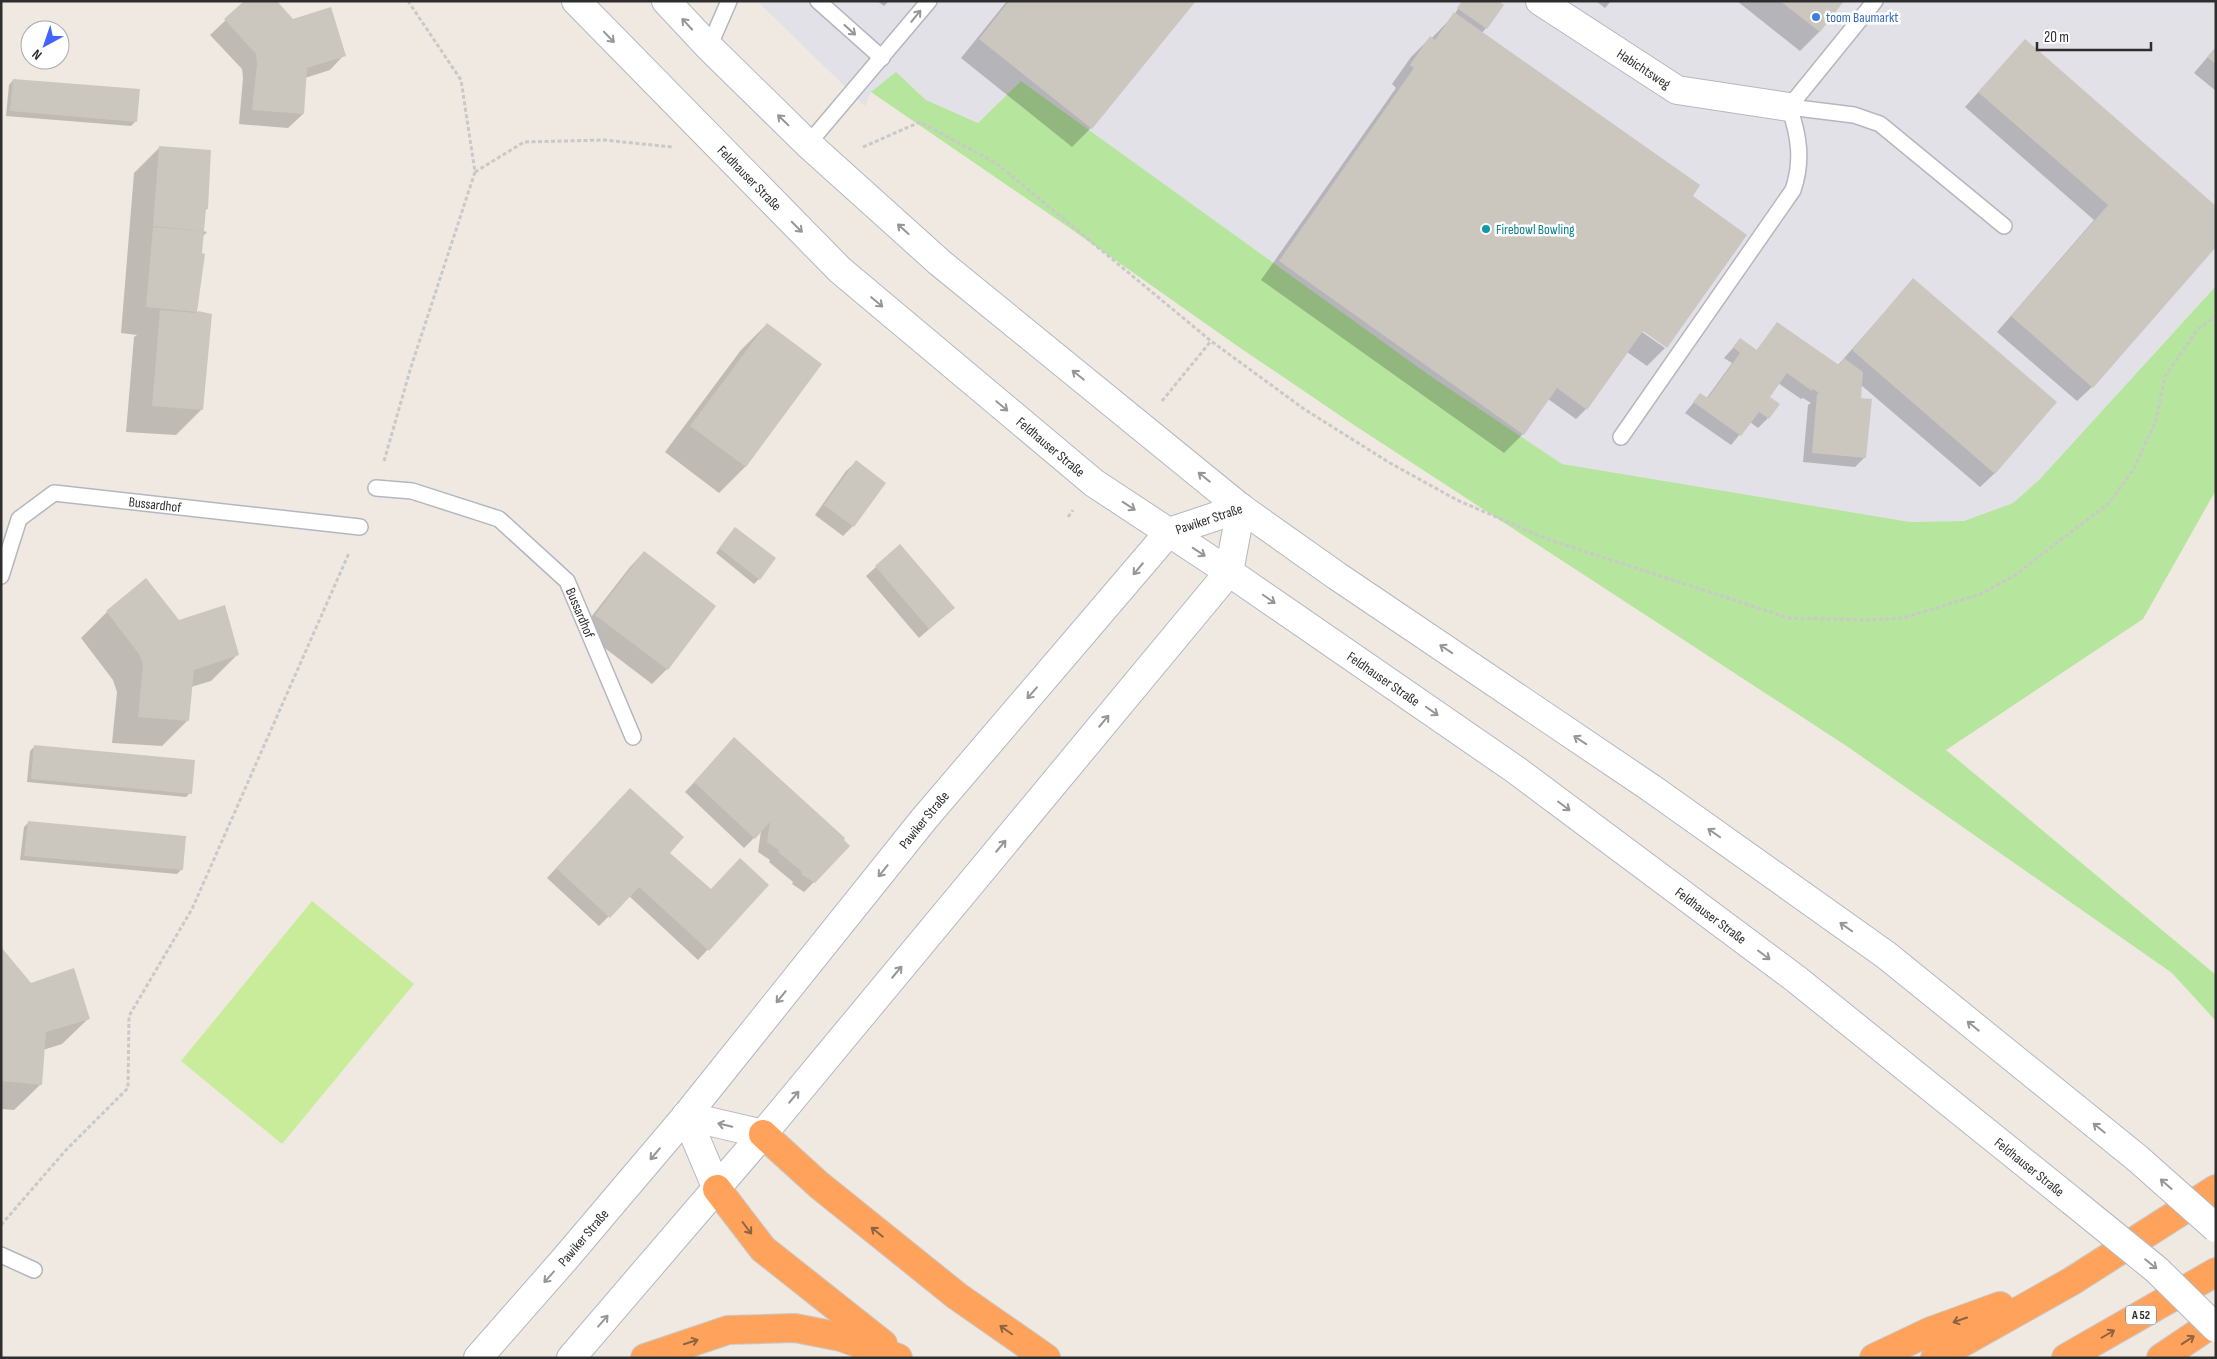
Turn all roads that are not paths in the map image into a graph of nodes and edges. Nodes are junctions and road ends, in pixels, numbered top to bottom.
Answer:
1 (576, 1) edge
2 (666, 1) edge
3 (729, 1) edge
4 (818, 1) edge
5 (928, 1) edge
6 (1540, 1) edge
7 (1874, 1) edge
8 (709, 47) junction
9 (882, 58) junction
10 (1789, 107) junction
11 (808, 144) junction
12 (2004, 226) dead end
13 (1621, 437) dead end
14 (376, 488) road end
15 (1242, 508) junction
16 (360, 527) road end
17 (1170, 532) junction
18 (1229, 572) junction
19 (1, 576) edge
20 (633, 737) dead end
21 (686, 1116) junction
22 (763, 1134) junction
23 (717, 1189) junction
24 (2216, 1189) edge
25 (2216, 1228) edge
26 (1, 1255) edge
27 (34, 1270) dead end
28 (2216, 1272) edge
29 (2072, 1281) junction
30 (2216, 1322) edge
31 (2216, 1328) edge
32 (478, 1358) edge
33 (571, 1358) edge
34 (645, 1358) edge
35 (900, 1358) edge
36 (1046, 1358) edge
37 (1874, 1358) edge
38 (1935, 1358) edge
39 (2066, 1358) edge
40 (2160, 1358) edge

1 -> 17 main road, Feldhauser Straße
8 -> 2 main road
3 - 8 lane
4 -> 9 lane
9 -> 5 lane
6 - 10 main road, Habichtsweg
7 - 10 lane
11 -> 8 main road
9 - 11 lane
10 - 12 lane
10 - 13 lane
15 -> 11 main road
14 - 20 lane, Bussardhof
15 - 17 main road, Pawiker Straße
15 - 18 main road, Pawiker Straße
25 -> 15 main road, bridge
16 - 19 lane, Bussardhof
17 -> 18 main road, Feldhauser Straße
17 -> 21 main road, Pawiker Straße
22 -> 18 main road, Pawiker Straße
18 -> 31 main road, Feldhauser Straße, bridge
22 -> 21 main road
21 - 23 main road
21 -> 32 main road, Pawiker Straße
22 - 23 main road, Pawiker Straße
36 -> 22 highway
33 -> 23 main road, Pawiker Straße
23 -> 35 highway
24 - 29 highway
26 - 27 lane
39 -> 28 highway, A 52
29 -> 37 highway
29 - 38 highway
40 -> 30 highway
34 -> 35 highway

